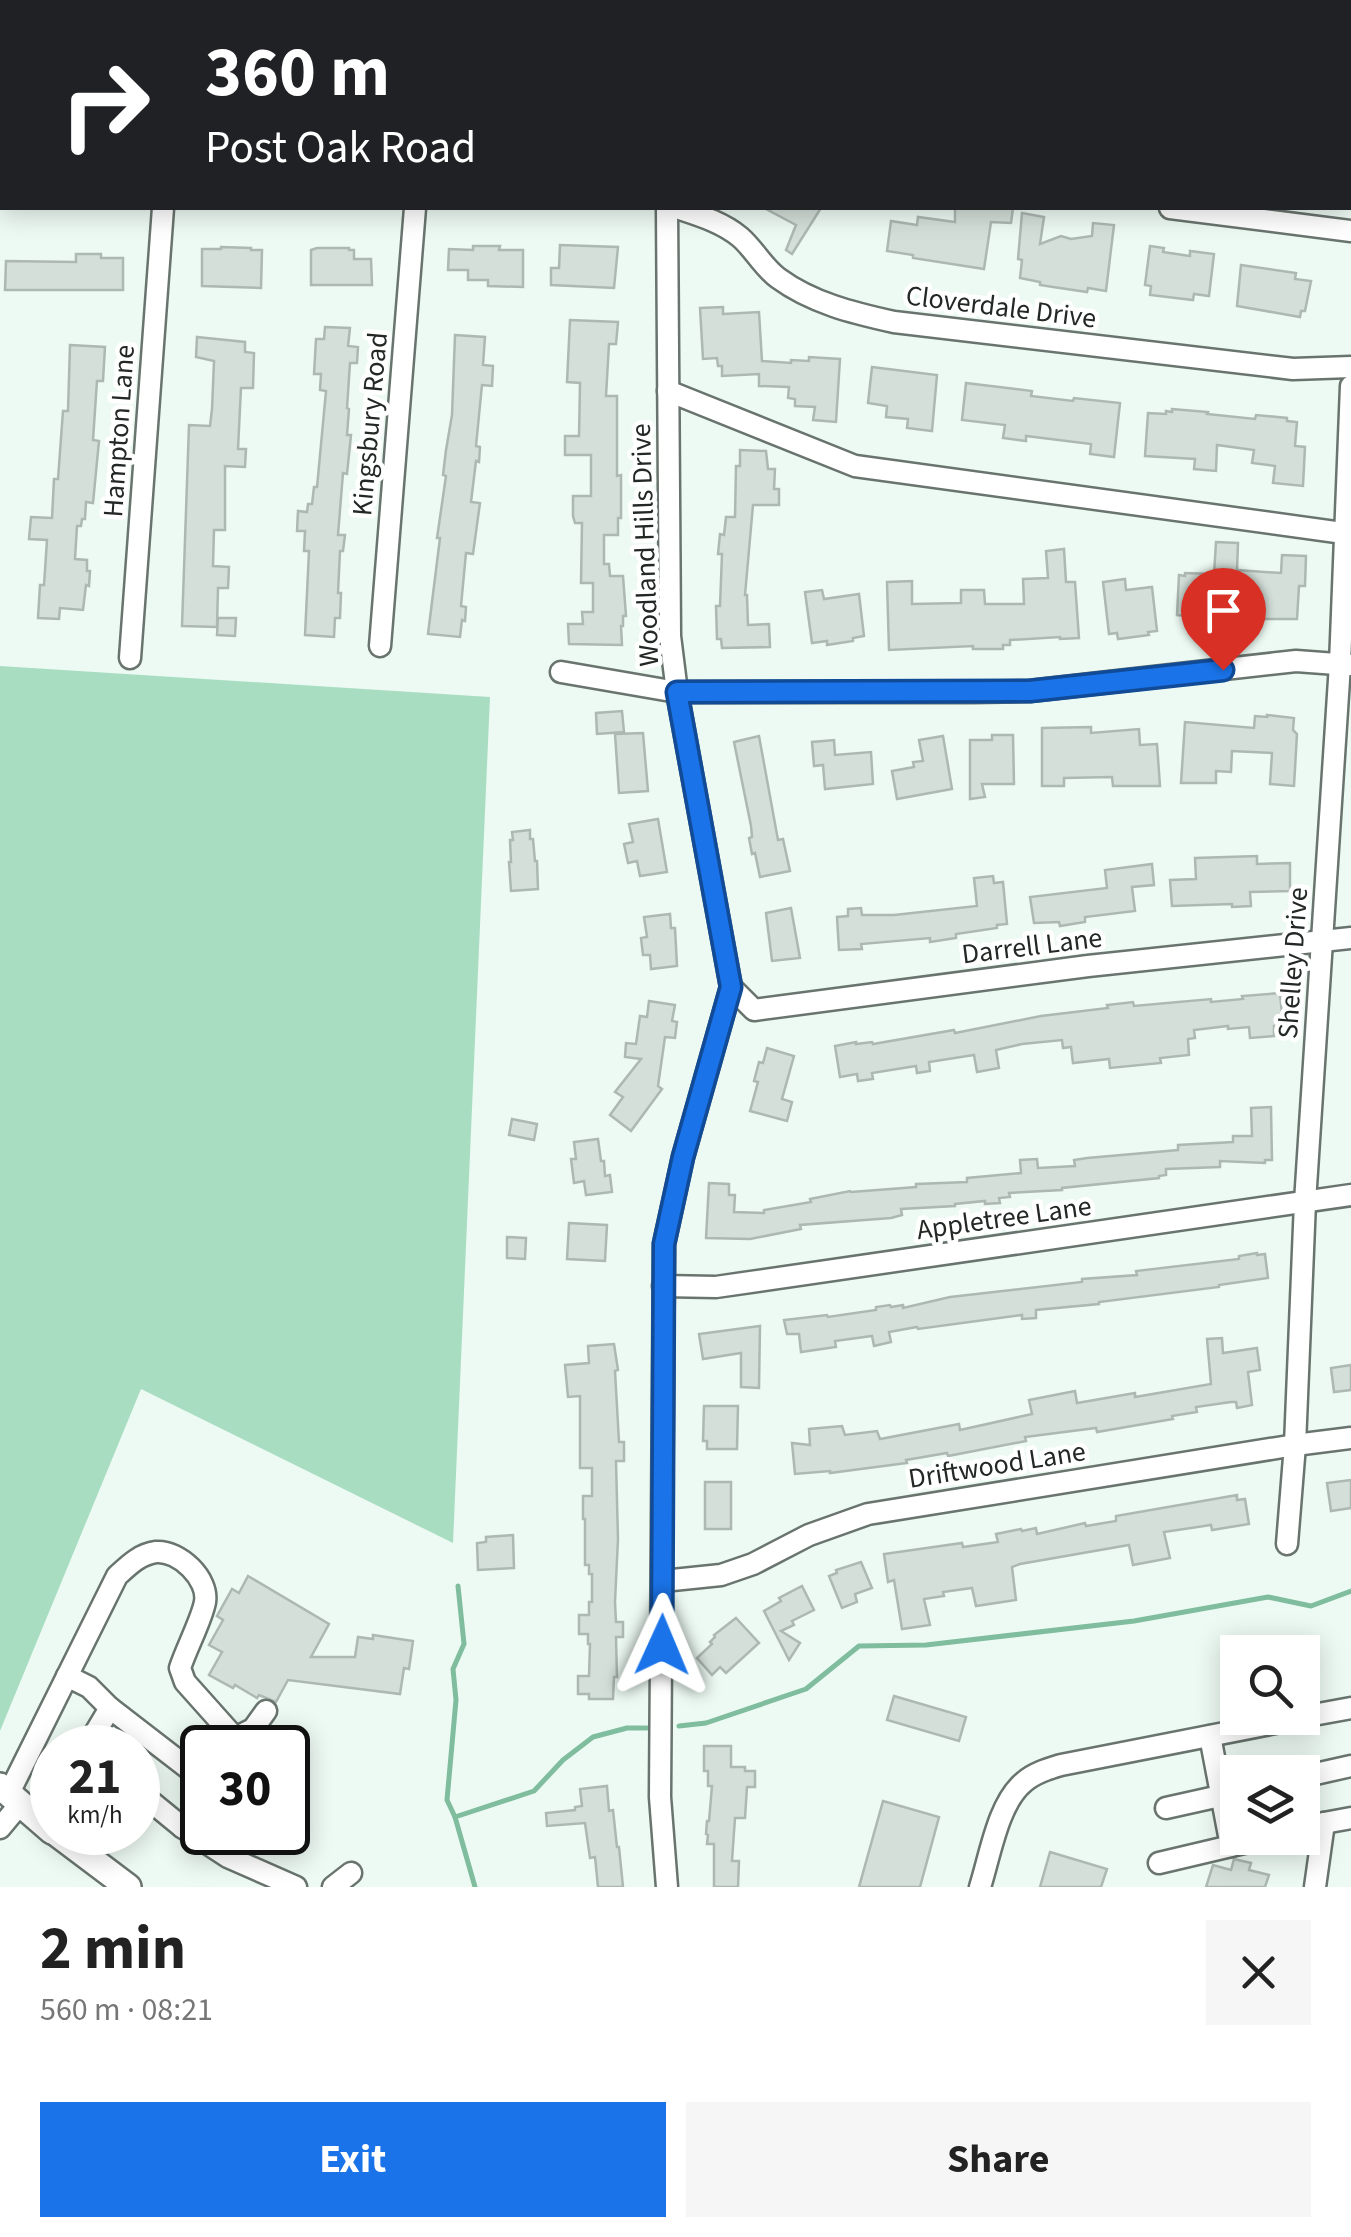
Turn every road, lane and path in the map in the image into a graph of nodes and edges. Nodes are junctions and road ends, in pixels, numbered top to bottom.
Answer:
1 (163, 210) edge
2 (416, 210) edge
3 (667, 210) edge
4 (682, 210) edge
5 (1186, 210) edge
6 (1351, 231) edge
7 (1351, 367) edge
8 (1351, 386) edge
9 (668, 391) junction
10 (1348, 535) edge
11 (380, 646) dead end
12 (130, 658) dead end
13 (1345, 664) edge
14 (560, 672) dead end
15 (677, 692) junction
16 (1351, 938) edge
17 (1322, 940) junction
18 (731, 987) junction
19 (1351, 1195) edge
20 (1305, 1202) junction
21 (664, 1286) junction
22 (1351, 1438) edge
23 (1295, 1446) junction
24 (1287, 1544) dead end
25 (663, 1581) junction
26 (67, 1676) junction
27 (110, 1708) junction
28 (1351, 1708) edge
29 (266, 1711) dead end
30 (1320, 1714) edge
31 (100, 1725) edge
32 (220, 1725) edge
33 (256, 1725) edge
34 (1220, 1734) edge
35 (1210, 1736) junction
36 (180, 1762) edge
37 (1351, 1766) edge
38 (1220, 1767) edge
39 (1320, 1773) edge
40 (10, 1794) edge
41 (1220, 1796) edge
42 (1166, 1808) dead end
43 (160, 1810) edge
44 (30, 1811) edge
45 (1351, 1818) edge
46 (180, 1825) edge
47 (1320, 1825) edge
48 (0, 1828) edge
49 (1220, 1849) edge
50 (82, 1855) edge
51 (225, 1855) edge
52 (1314, 1855) edge
53 (1159, 1863) dead end
54 (351, 1874) dead end
55 (117, 1884) edge
56 (296, 1887) edge
57 (333, 1887) edge
58 (667, 1887) edge
59 (980, 1887) edge
60 (1316, 1887) edge

1 - 12 street, Hampton Lane
2 - 11 street, Kingsbury Road
3 - 9 street, Woodland Hills Drive
4 - 7 street, Cloverdale Drive
5 - 6 street
8 - 10 street, Shelley Drive
9 - 10 street
9 - 15 street, Woodland Hills Drive
10 - 13 street, Shelley Drive
13 - 15 street
13 - 17 street, Shelley Drive
14 - 15 street
15 - 18 street, Woodland Hills Drive
16 - 17 street, Darrell Lane
17 - 18 street, Darrell Lane
17 - 20 street, Shelley Drive
18 - 21 street, Woodland Hills Drive
19 - 20 street, Appletree Lane
20 - 21 street, Appletree Lane
20 - 23 street, Shelley Drive
21 - 25 street, Woodland Hills Drive
22 - 23 street, Driftwood Lane
23 - 24 street, Shelley Drive
23 - 25 street, Driftwood Lane
25 - 58 street, Woodland Hills Drive
26 - 27 street
26 - 32 street
26 - 40 street
27 - 31 street
27 - 36 street
28 - 30 street
29 - 33 street
34 - 35 street
35 - 38 street
35 - 59 street
37 - 39 street
40 - 44 main road
40 - 48 street
41 - 42 street
43 - 46 street
45 - 47 street
49 - 53 street
50 - 55 main road
51 - 56 street
52 - 60 street
54 - 57 street

